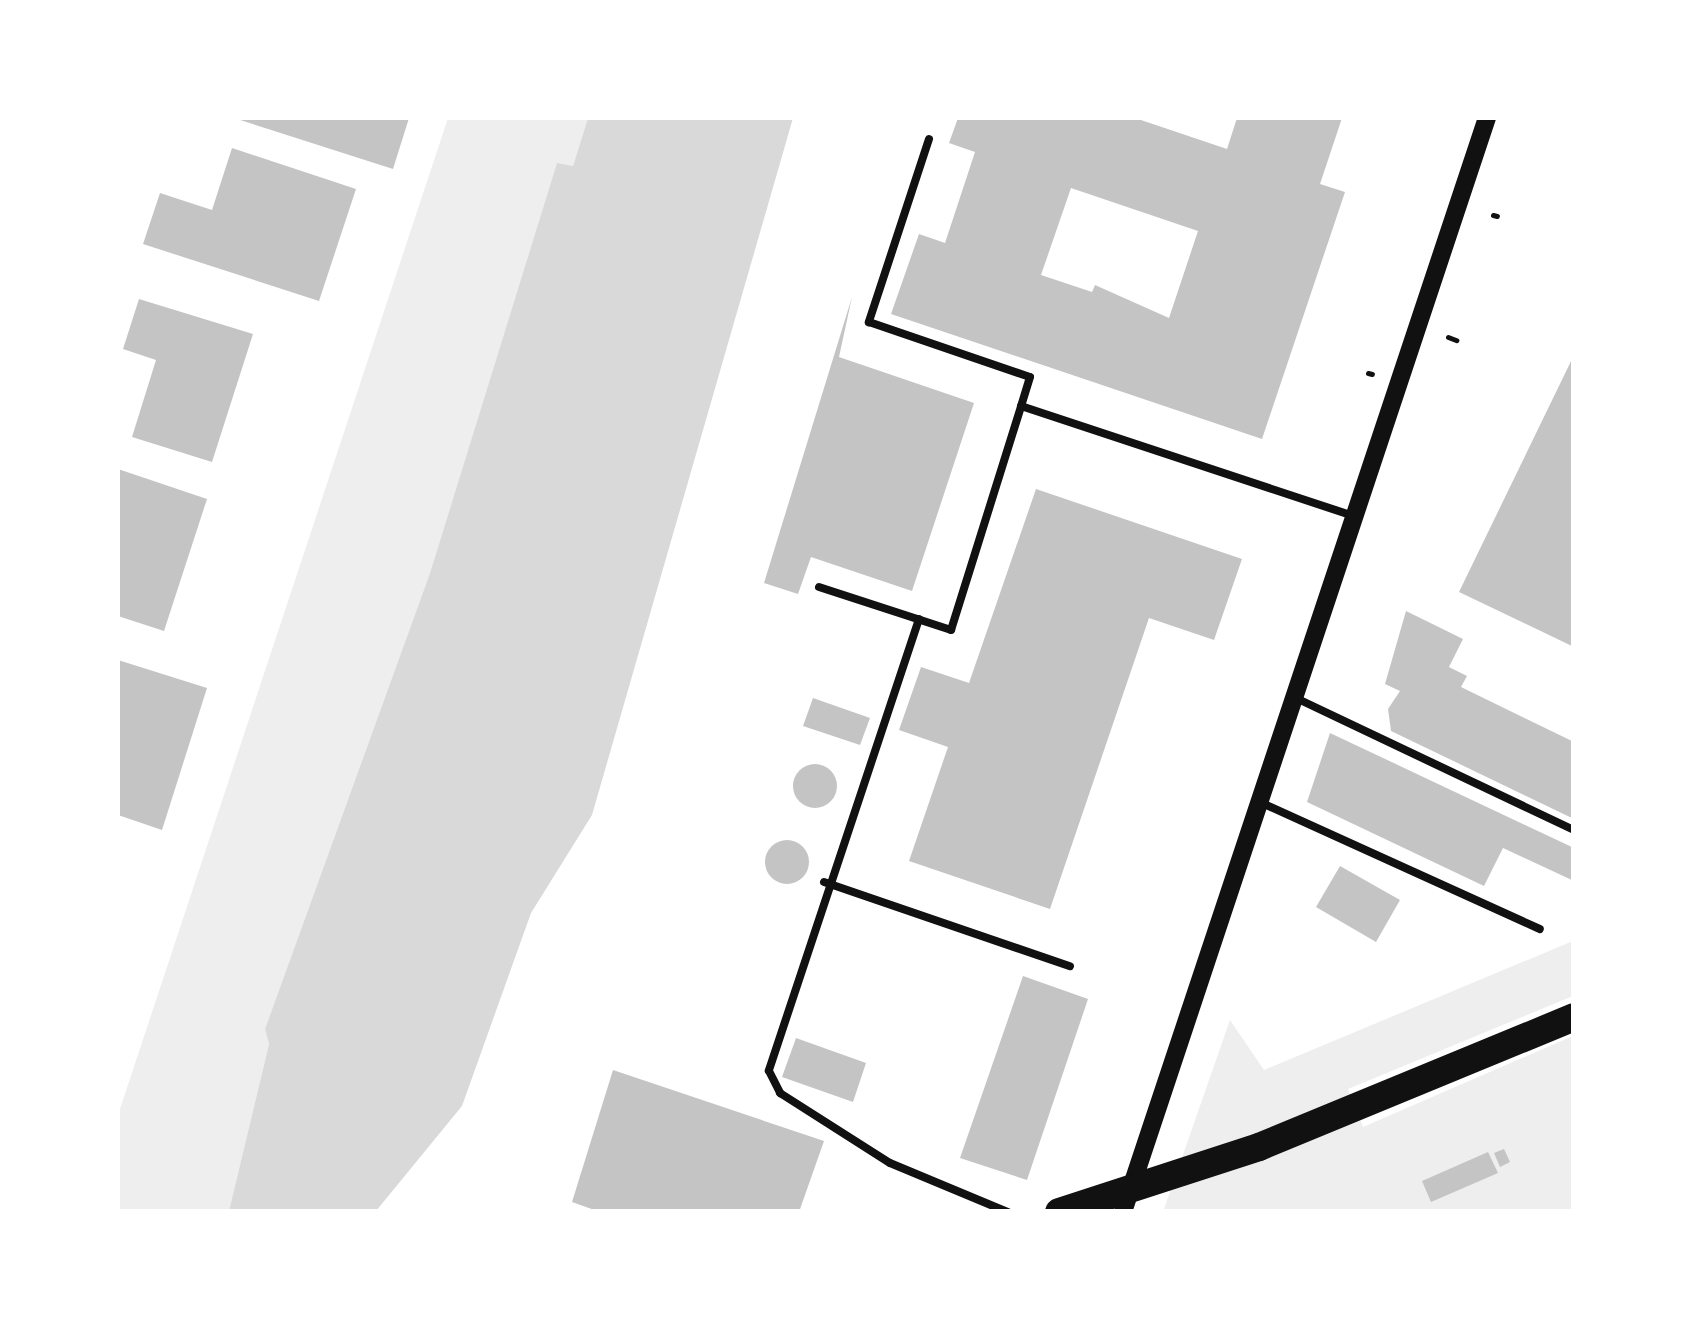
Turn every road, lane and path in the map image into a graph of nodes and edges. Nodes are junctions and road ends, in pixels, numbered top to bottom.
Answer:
1 (1487, 118) edge
2 (929, 139) dead end
3 (1021, 406) junction
4 (1358, 518) junction
5 (819, 587) dead end
6 (919, 619) junction
7 (1298, 698) junction
8 (1262, 804) junction
9 (1574, 830) edge
10 (824, 882) junction
11 (1540, 930) dead end
12 (1070, 966) dead end
13 (1574, 1017) edge
14 (1008, 1212) edge
15 (1058, 1212) edge
16 (1123, 1212) edge

1 - 4 street
2 - 3 lane
3 - 4 lane
3 - 6 lane
4 - 7 street
5 - 6 lane
6 - 10 lane
7 - 8 street
7 - 9 lane
8 - 11 lane
8 - 16 street
10 - 12 lane
10 - 14 lane
13 - 15 highway

